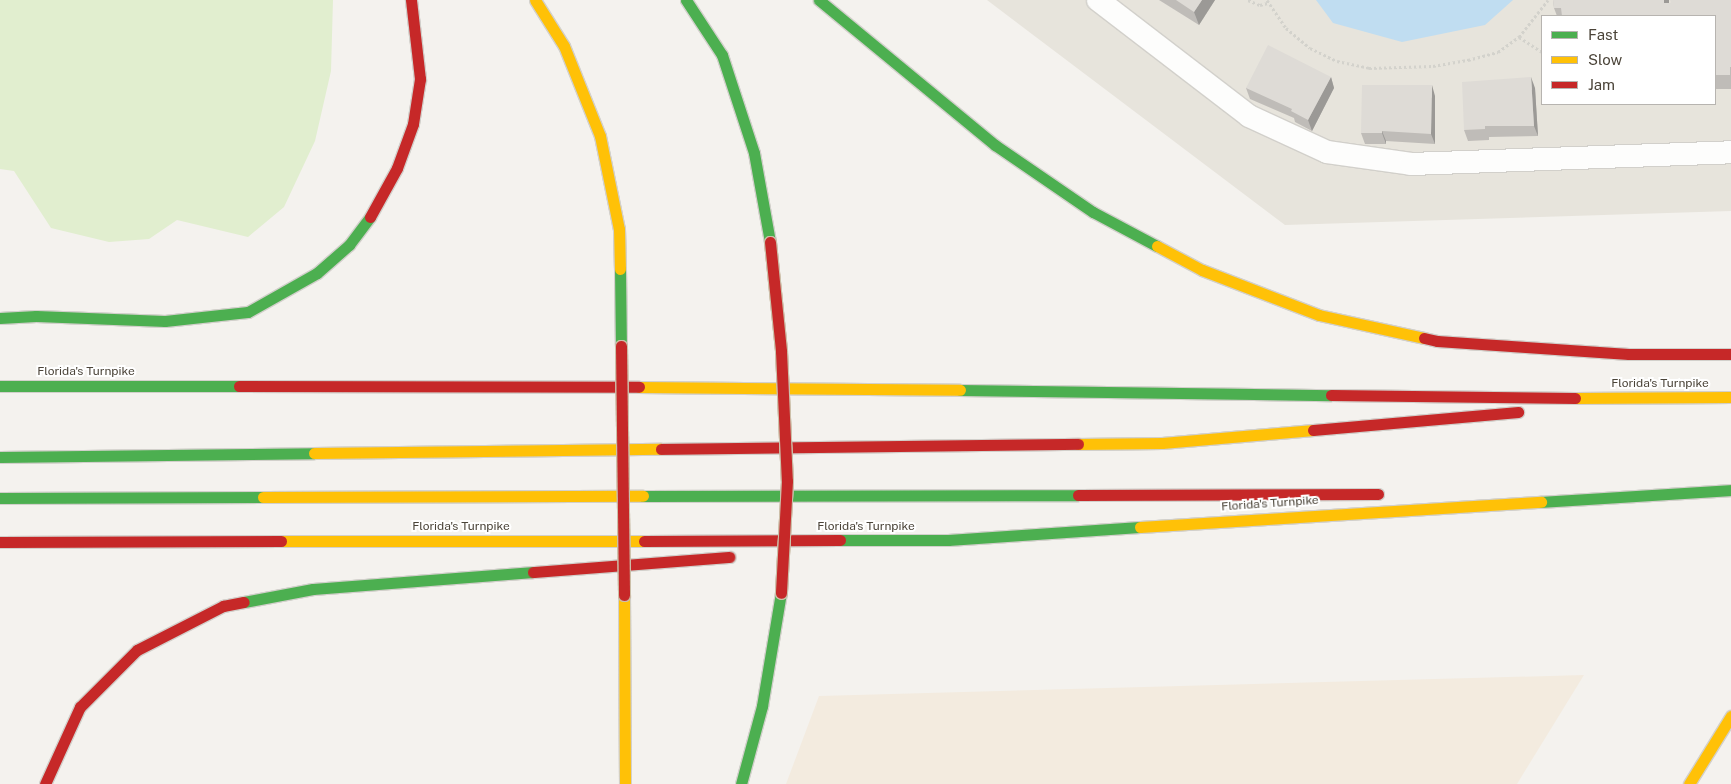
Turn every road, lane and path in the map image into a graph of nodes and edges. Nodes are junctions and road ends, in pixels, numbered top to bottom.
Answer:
1 (411, 0) edge
2 (534, 0) edge
3 (686, 0) edge
4 (819, 0) edge
5 (1098, 0) edge
6 (1248, 0) edge
7 (1548, 0) edge
8 (1267, 1) edge
9 (1519, 37) junction
10 (1541, 51) edge
11 (1731, 152) edge
12 (0, 318) edge
13 (1731, 354) edge
14 (0, 386) edge
15 (1731, 397) edge
16 (1674, 399) junction
17 (1546, 410) dead end
18 (1526, 412) dead end
19 (0, 457) edge
20 (1731, 490) edge
21 (1678, 493) junction
22 (1388, 494) dead end
23 (1478, 494) dead end
24 (0, 498) edge
25 (948, 540) junction
26 (0, 542) edge
27 (769, 554) dead end
28 (739, 556) dead end
29 (1731, 716) edge
30 (45, 784) edge
31 (626, 784) edge
32 (741, 784) edge
33 (1689, 784) edge

1 - 12 main road
2 - 31 main road, bridge
3 - 32 main road, bridge
4 - 13 main road
5 - 11 street
6 - 8 path
7 - 9 path
8 - 9 path
9 - 10 path
14 - 16 main road, Florida's Turnpike
15 - 16 main road, Florida's Turnpike
16 - 17 main road
18 - 19 main road
20 - 21 main road, Florida's Turnpike
21 - 23 main road
21 - 25 main road, Florida's Turnpike
22 - 24 main road
25 - 26 main road, Florida's Turnpike
25 - 27 main road
28 - 30 main road
29 - 33 main road

